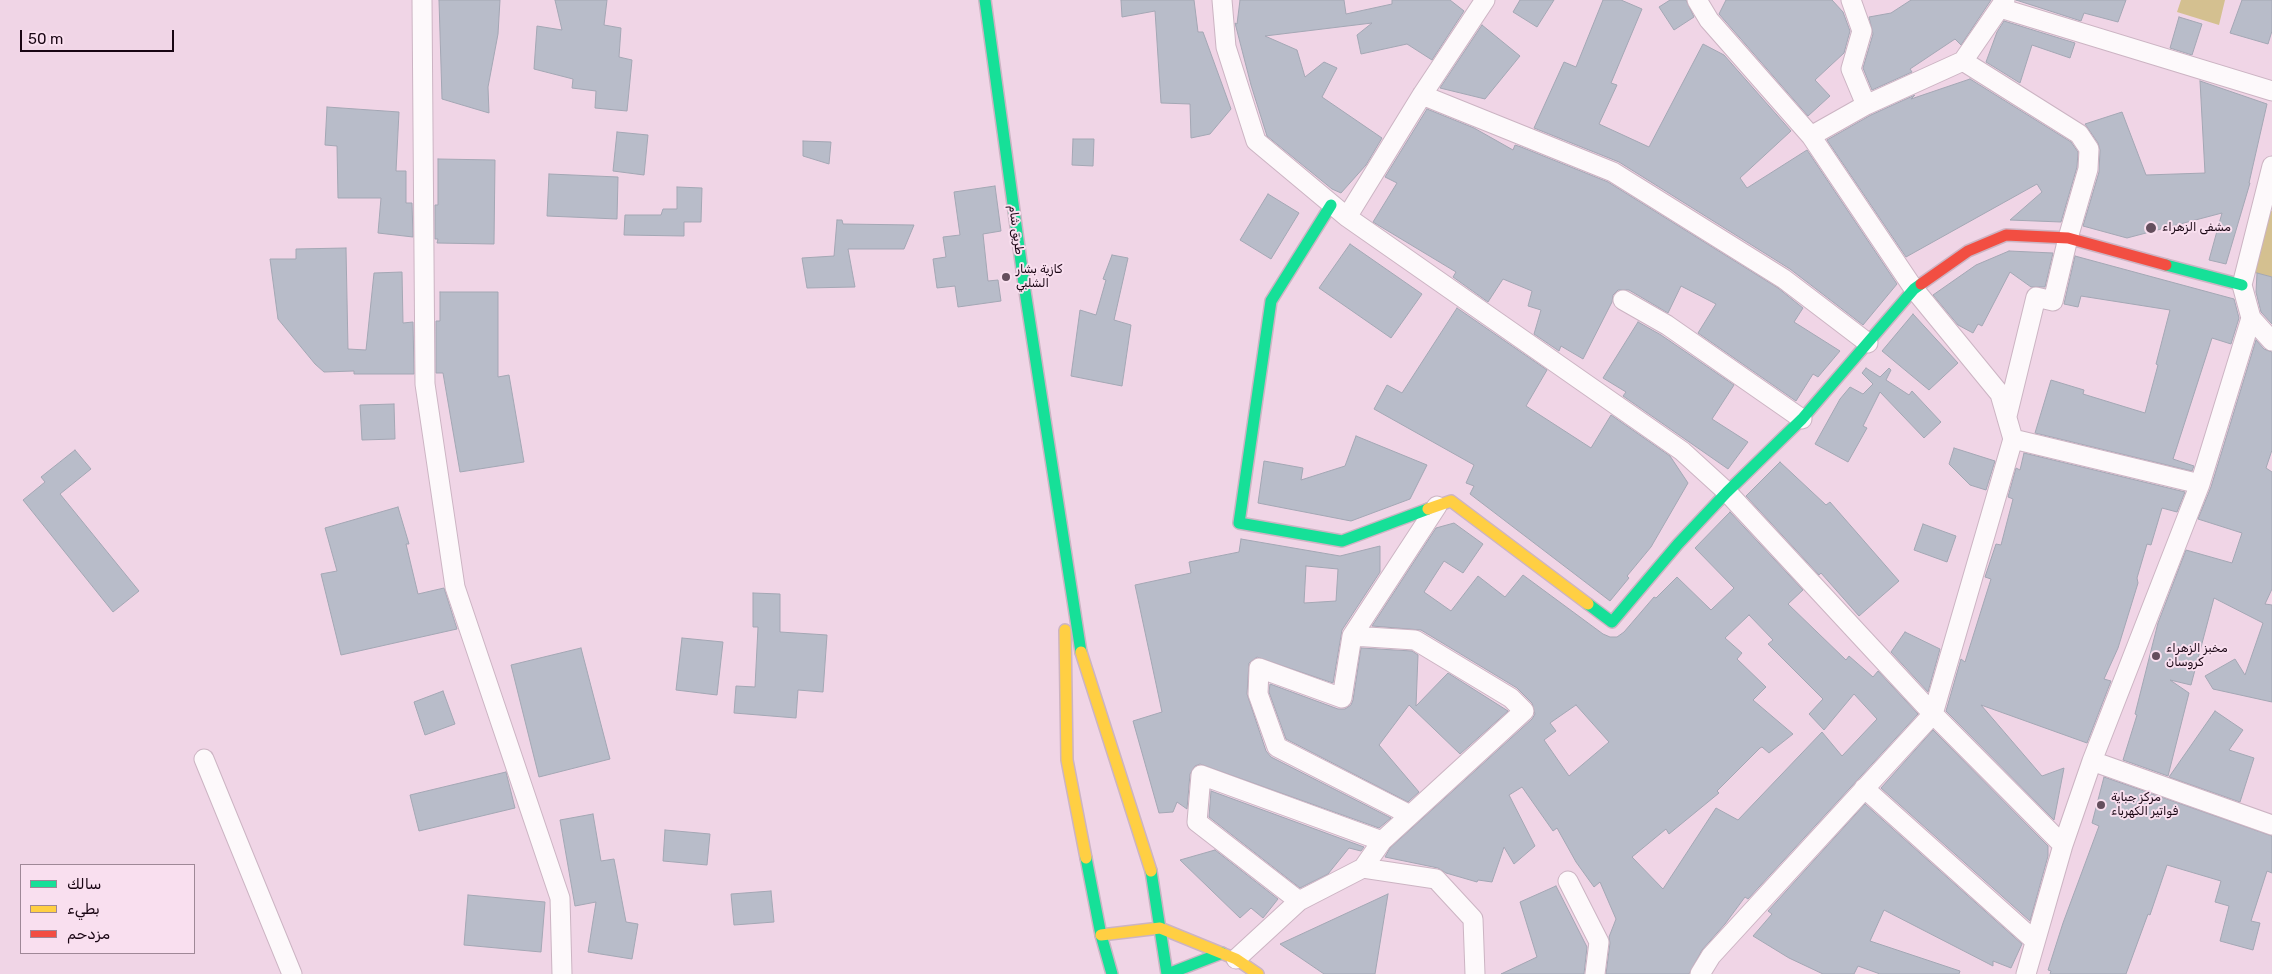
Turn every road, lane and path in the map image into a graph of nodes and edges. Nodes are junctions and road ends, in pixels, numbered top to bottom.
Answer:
1 (422, 0) edge
2 (985, 0) edge
3 (1222, 0) edge
4 (1486, 0) edge
5 (1698, 0) edge
6 (1851, 0) edge
7 (2003, 4) edge
8 (1963, 61) junction
9 (2272, 91) edge
10 (1422, 95) junction
11 (1866, 105) junction
12 (1811, 136) junction
13 (2272, 166) edge
14 (1331, 205) junction
15 (1347, 217) junction
16 (2068, 238) junction
17 (2242, 285) junction
18 (1914, 289) junction
19 (1623, 300) dead end
20 (2252, 318) junction
21 (2272, 341) edge
22 (1868, 343) junction
23 (2006, 416) junction
24 (1802, 419) junction
25 (2013, 439) junction
26 (2200, 484) junction
27 (1727, 492) junction
28 (1437, 506) junction
29 (1064, 549) junction
30 (1352, 636) junction
31 (1933, 714) junction
32 (204, 759) dead end
33 (2092, 761) junction
34 (1864, 788) junction
35 (1410, 815) junction
36 (2272, 825) edge
37 (1382, 841) junction
38 (2063, 845) junction
39 (1363, 868) junction
40 (1568, 881) dead end
41 (1299, 901) junction
42 (1160, 928) junction
43 (1101, 935) junction
44 (2035, 940) junction
45 (1229, 956) junction
46 (292, 974) edge
47 (562, 974) edge
48 (1112, 974) edge
49 (1168, 974) edge
50 (1258, 974) edge
51 (1475, 974) edge
52 (1595, 974) edge
53 (1700, 974) edge
54 (2026, 974) edge

1 - 47 street
2 - 29 main road, طريق شام
3 - 14 street
4 - 10 street
5 - 12 street
6 - 11 street
7 - 8 street
7 - 9 street
8 - 11 street
8 - 16 street
10 - 15 street
10 - 22 street
11 - 12 street
12 - 18 street
13 - 17 street
14 - 15 street
14 - 28 main road
15 - 27 street
16 - 17 main road
16 - 18 main road
16 - 23 street
17 - 20 street
18 - 22 main road
18 - 23 street
19 - 24 street
20 - 21 street
20 - 26 street
22 - 24 main road
23 - 25 street
24 - 27 main road
25 - 26 street
25 - 31 street
26 - 33 street
27 - 28 main road
27 - 31 street
28 - 30 street
29 - 42 main road
29 - 43 main road
30 - 35 street
30 - 35 street
31 - 34 street
31 - 38 street
32 - 46 street
33 - 36 street
33 - 38 street
34 - 44 street
34 - 53 street
35 - 37 street
37 - 39 street
37 - 41 street
38 - 44 street
39 - 41 street
39 - 51 street
40 - 52 street
41 - 45 street
42 - 43 main road
42 - 45 main road
42 - 49 main road
43 - 48 main road
44 - 54 street
45 - 49 main road
45 - 50 main road

